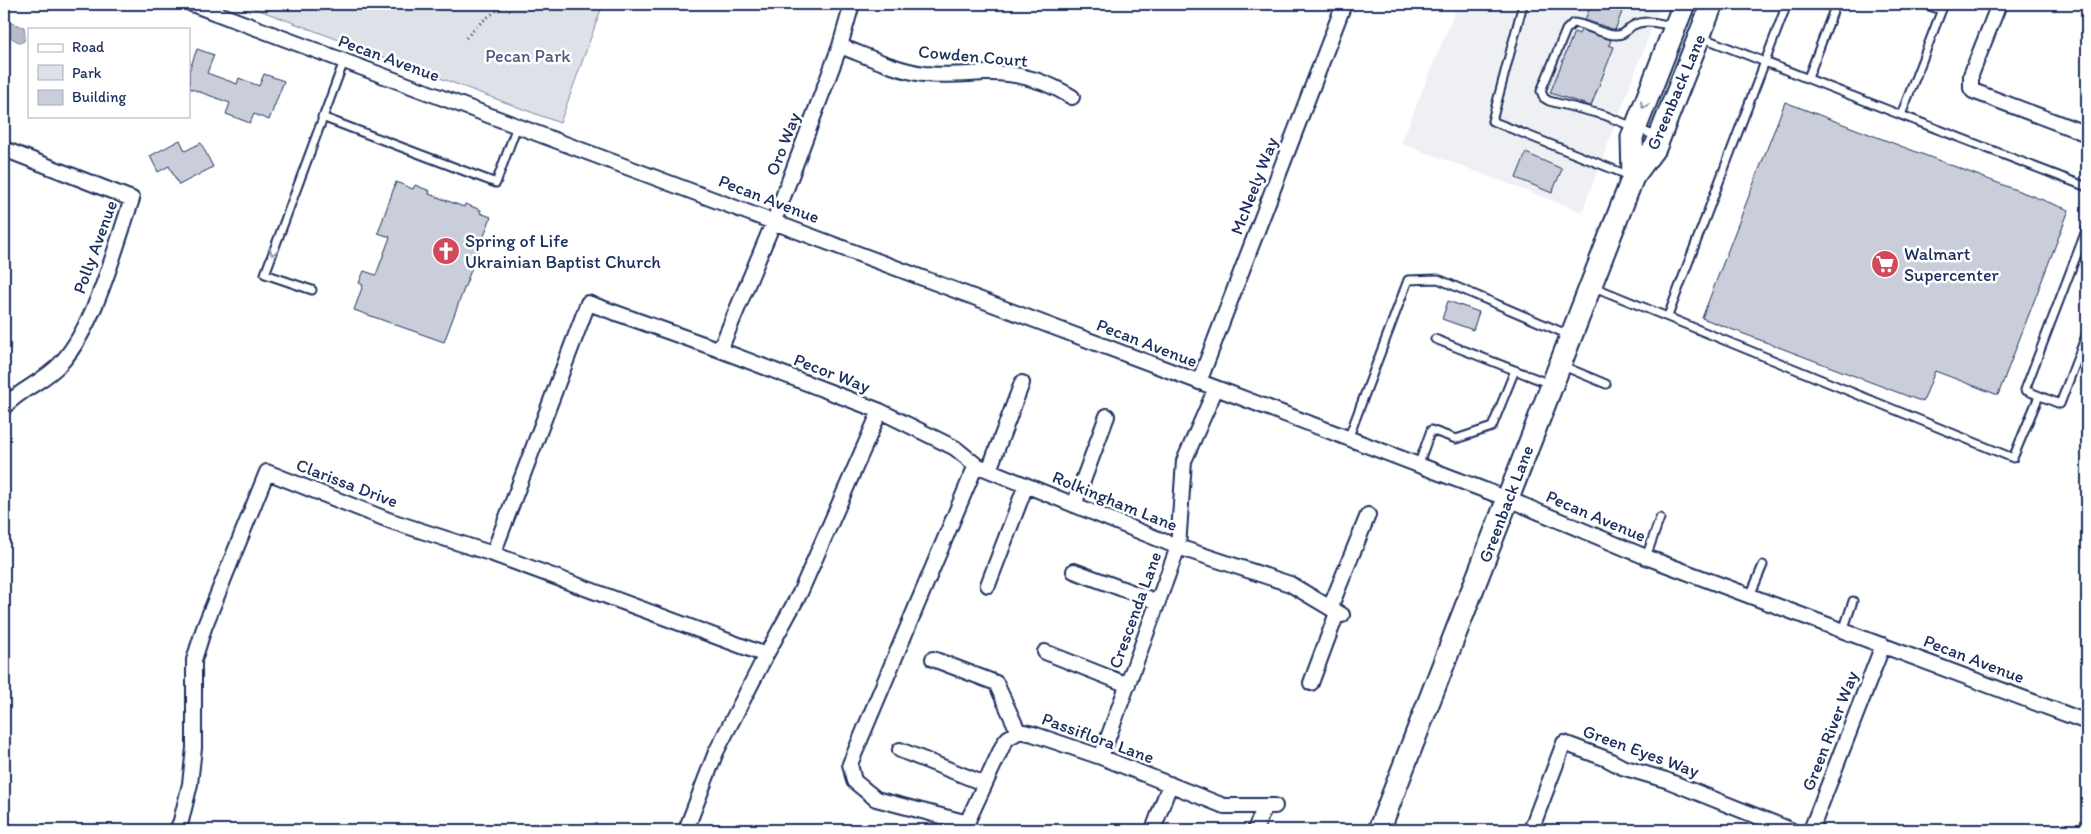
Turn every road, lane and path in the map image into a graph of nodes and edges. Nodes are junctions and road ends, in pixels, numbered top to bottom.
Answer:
1 (192, 4) edge
2 (506, 4) edge
3 (852, 4) edge
4 (1344, 4) edge
5 (1523, 4) edge
6 (1684, 4) edge
7 (1697, 4) edge
8 (1712, 4) edge
9 (1787, 4) edge
10 (1836, 4) edge
11 (1924, 4) edge
12 (1999, 4) edge
13 (1942, 7) edge
14 (1674, 27) junction
15 (1699, 36) junction
16 (466, 38) dead end
17 (840, 46) junction
18 (344, 61) junction
19 (1765, 61) junction
20 (1808, 78) junction
21 (1072, 97) dead end
22 (1674, 101) junction
23 (1900, 115) junction
24 (322, 117) junction
25 (517, 126) junction
26 (1636, 128) junction
27 (2087, 134) edge
28 (1660, 137) junction
29 (4, 149) edge
30 (1633, 177) junction
31 (2087, 187) edge
32 (774, 221) junction
33 (2087, 228) edge
34 (1591, 286) junction
35 (312, 290) dead end
36 (1668, 316) junction
37 (2087, 333) edge
38 (1572, 336) junction
39 (1435, 339) dead end
40 (720, 350) junction
41 (1561, 364) junction
42 (1515, 370) junction
43 (1199, 382) junction
44 (1022, 383) dead end
45 (1606, 384) dead end
46 (1553, 385) junction
47 (1216, 388) junction
48 (2039, 396) junction
49 (4, 407) edge
50 (880, 411) junction
51 (1107, 416) dead end
52 (1348, 439) junction
53 (1418, 466) junction
54 (983, 467) junction
55 (1026, 485) junction
56 (1508, 499) junction
57 (1074, 505) junction
58 (1368, 515) dead end
59 (1660, 518) dead end
60 (1178, 547) junction
61 (492, 554) junction
62 (1646, 557) junction
63 (1763, 565) dead end
64 (1074, 571) dead end
65 (988, 585) dead end
66 (1750, 596) junction
67 (1853, 601) dead end
68 (1158, 602) junction
69 (1336, 612) junction
70 (1842, 631) junction
71 (1883, 645) junction
72 (1045, 652) dead end
73 (766, 655) junction
74 (933, 659) dead end
75 (1311, 683) dead end
76 (1128, 684) junction
77 (2087, 722) edge
78 (1018, 731) junction
79 (900, 750) dead end
80 (1102, 757) junction
81 (985, 784) junction
82 (1170, 784) junction
83 (966, 826) edge
84 (177, 830) edge
85 (686, 830) edge
86 (1153, 830) edge
87 (1255, 830) edge
88 (1379, 830) edge
89 (1531, 830) edge
90 (1791, 830) edge
91 (1811, 830) edge

1 - 18 street, Pecan Avenue
2 - 16 path
3 - 17 street, Oro Way
4 - 43 street, McNeely Way
5 - 30 lane
6 - 14 main road, Greenback Lane
7 - 15 main road
8 - 15 main road, Greenback Lane
9 - 19 lane
10 - 20 lane
11 - 13 lane
12 - 27 street
13 - 23 lane
14 - 22 main road
14 -> 26 main road, Greenback Lane
14 - 26 lane
15 - 19 lane
15 - 22 main road, Greenback Lane
17 - 21 street, Cowden Court
17 - 32 street, Oro Way
18 - 24 lane
18 - 25 street, Pecan Avenue
19 - 20 lane
19 - 36 lane
20 - 23 lane
22 - 28 main road, Greenback Lane
23 - 31 lane
24 - 25 lane
24 -> 35 lane
25 - 32 street, Pecan Avenue
26 - 28 lane
26 - 30 main road, Greenback Lane
28 - 30 main road, Greenback Lane
29 - 49 street, Polly Avenue
30 - 34 main road, Greenback Lane
32 - 40 street, Oro Way
32 - 43 street, Pecan Avenue
33 - 48 lane
34 - 36 lane
34 - 38 main road, Greenback Lane
36 - 48 lane
37 - 48 lane
38 - 41 main road, Greenback Lane
38 - 52 lane
39 - 42 lane
40 - 50 street, Pecor Way
40 - 61 street, Pecor Way
41 - 45 lane
41 - 46 main road, Greenback Lane
42 - 46 lane
42 - 53 lane
43 - 47 street, Pecan Avenue
44 - 54 street
46 - 56 main road, Greenback Lane
47 - 52 street, Pecan Avenue
47 - 60 street, Crescenda Lane
50 - 54 street, Rolkingham Lane
50 - 73 street, Pecor Way
51 - 57 street
52 - 53 street, Pecan Avenue
53 - 56 street, Pecan Avenue
54 - 55 street, Rolkingham Lane
54 - 83 street
55 - 57 street, Rolkingham Lane
55 - 65 street
56 - 62 street, Pecan Avenue
56 - 88 main road, Greenback Lane
57 - 60 street, Rolkingham Lane
58 - 69 street
59 - 62 lane
60 - 68 street, Crescenda Lane
60 - 69 street, Rolkingham Lane
61 - 73 street, Clarissa Drive
61 - 84 street, Clarissa Drive
62 - 66 street, Pecan Avenue
63 - 66 lane
64 - 68 street
66 - 70 street, Pecan Avenue
67 - 70 lane
68 - 76 street, Crescenda Lane
69 - 75 street
70 - 71 street, Pecan Avenue
71 - 77 street, Pecan Avenue
71 - 91 street, Green River Way
72 - 76 street
73 - 85 street, Pecor Way
74 - 78 street
76 - 80 street, Crescenda Lane
78 - 80 street, Passiflora Lane
78 - 81 street, Passiflora Lane
79 - 81 street
80 - 82 street, Passiflora Lane
81 - 83 street, Passiflora Lane
82 - 86 street
82 - 87 street, Passiflora Lane
89 - 90 street, Green Eyes Way

